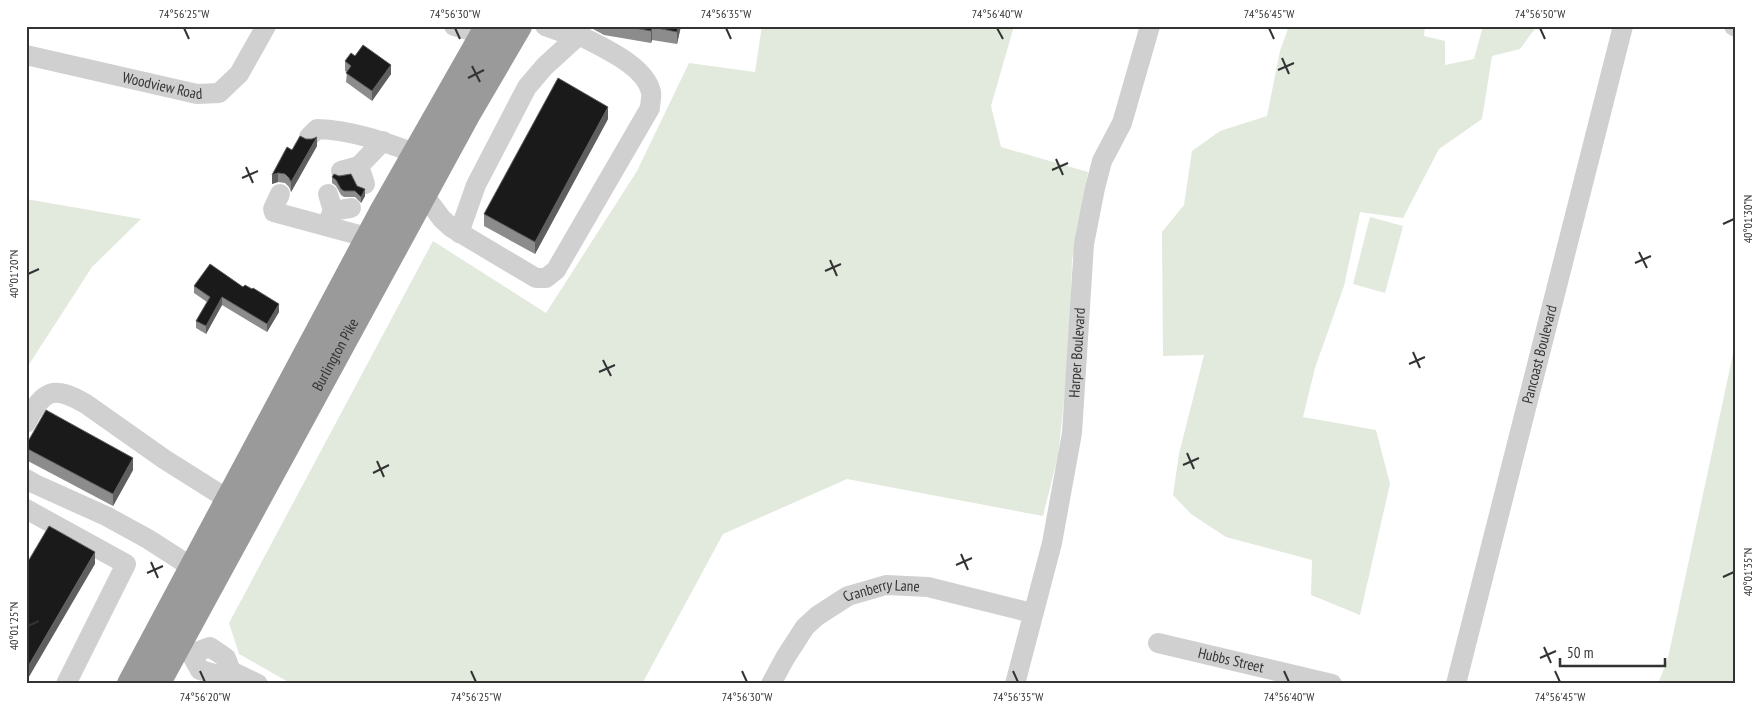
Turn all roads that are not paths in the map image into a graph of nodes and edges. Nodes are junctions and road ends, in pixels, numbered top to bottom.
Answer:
1 (266, 26) edge
2 (454, 26) edge
3 (518, 26) edge
4 (545, 26) edge
5 (1150, 26) edge
6 (1623, 26) edge
7 (486, 31) edge
8 (580, 31) edge
9 (26, 55) edge
10 (309, 137) edge
11 (383, 141) junction
12 (417, 154) junction
13 (354, 175) edge
14 (280, 194) dead end
15 (424, 195) junction
16 (459, 233) junction
17 (370, 238) junction
18 (26, 423) edge
19 (26, 479) edge
20 (229, 500) junction
21 (27, 512) edge
22 (193, 568) junction
23 (1032, 612) junction
24 (1158, 644) dead end
25 (184, 649) junction
26 (66, 684) edge
27 (131, 684) edge
28 (156, 684) edge
29 (258, 684) edge
30 (771, 684) edge
31 (1015, 684) edge
32 (1332, 684) edge
33 (1456, 684) edge

1 - 9 street, Woodview Road
2 - 7 street
3 - 15 highway, Burlington Pike
4 - 8 street
5 - 23 street, Harper Boulevard
6 - 33 street, Pancoast Boulevard
7 - 12 highway, Burlington Pike
8 - 16 street
8 - 16 street
10 - 11 street
11 - 12 street
11 - 13 street
12 - 17 highway, Burlington Pike
14 - 17 street
15 - 16 street
15 - 25 highway, Burlington Pike
17 - 20 highway, Burlington Pike
18 - 20 street
19 - 22 street
20 - 22 highway, Burlington Pike
21 - 26 street
22 - 27 highway, Burlington Pike
23 - 30 street, Cranberry Lane
23 - 31 street, Harper Boulevard
24 - 32 street, Hubbs Street
25 - 28 highway, Burlington Pike
25 - 29 street

